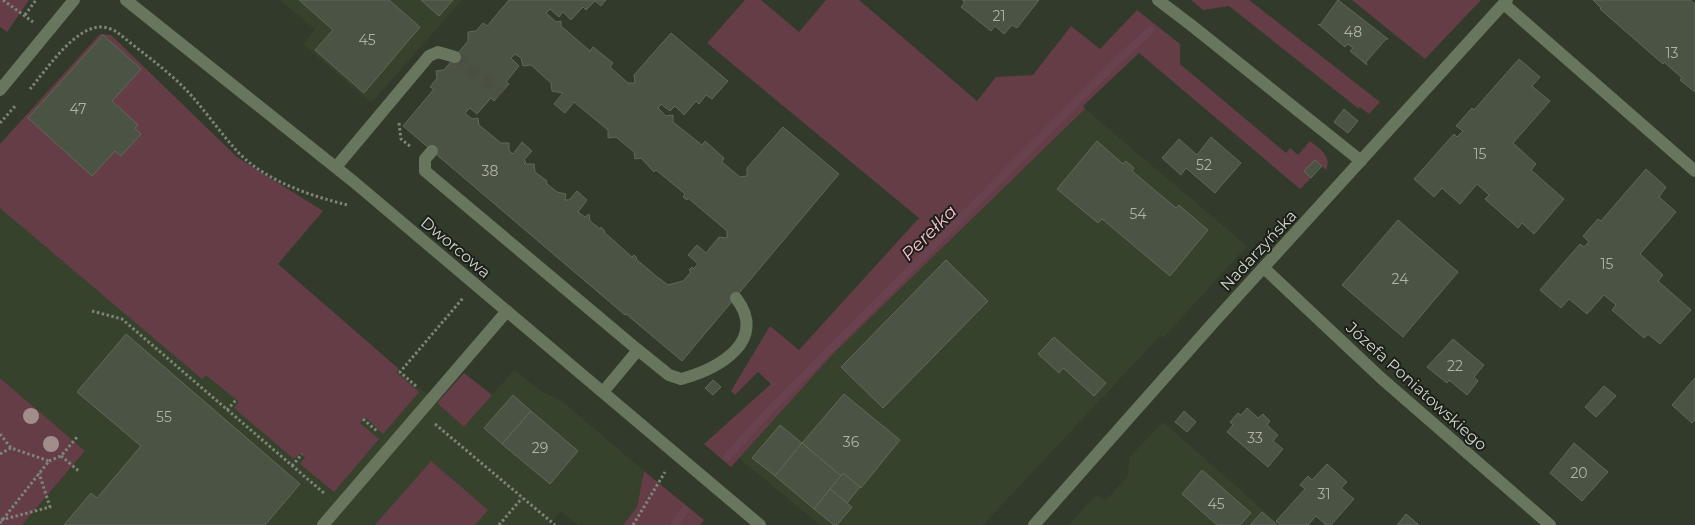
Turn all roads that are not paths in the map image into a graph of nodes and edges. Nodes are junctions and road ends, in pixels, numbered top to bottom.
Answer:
1 (74, 0) edge
2 (126, 0) edge
3 (1158, 0) edge
4 (1506, 2) edge
5 (455, 56) tunnel mouth
6 (0, 90) edge
7 (432, 151) dead end
8 (1361, 161) junction
9 (336, 167) junction
10 (1695, 171) edge
11 (1264, 268) junction
12 (736, 298) dead end
13 (507, 311) junction
14 (638, 350) junction
15 (603, 392) junction
16 (323, 525) edge
17 (760, 525) edge
18 (1034, 525) edge
19 (1550, 525) edge

1 - 6 street
2 - 9 street, Dworcowa
3 - 8 street
4 - 8 street, Nadarzyńska
4 - 10 street
5 - 9 street
7 - 14 street
8 - 11 street, Nadarzyńska
9 - 13 street, Dworcowa
11 - 18 street, Nadarzyńska
11 - 19 street, Józefa Poniatowskiego
12 - 14 street
13 - 15 street, Dworcowa
13 - 16 street
14 - 15 street
15 - 17 street, Dworcowa

